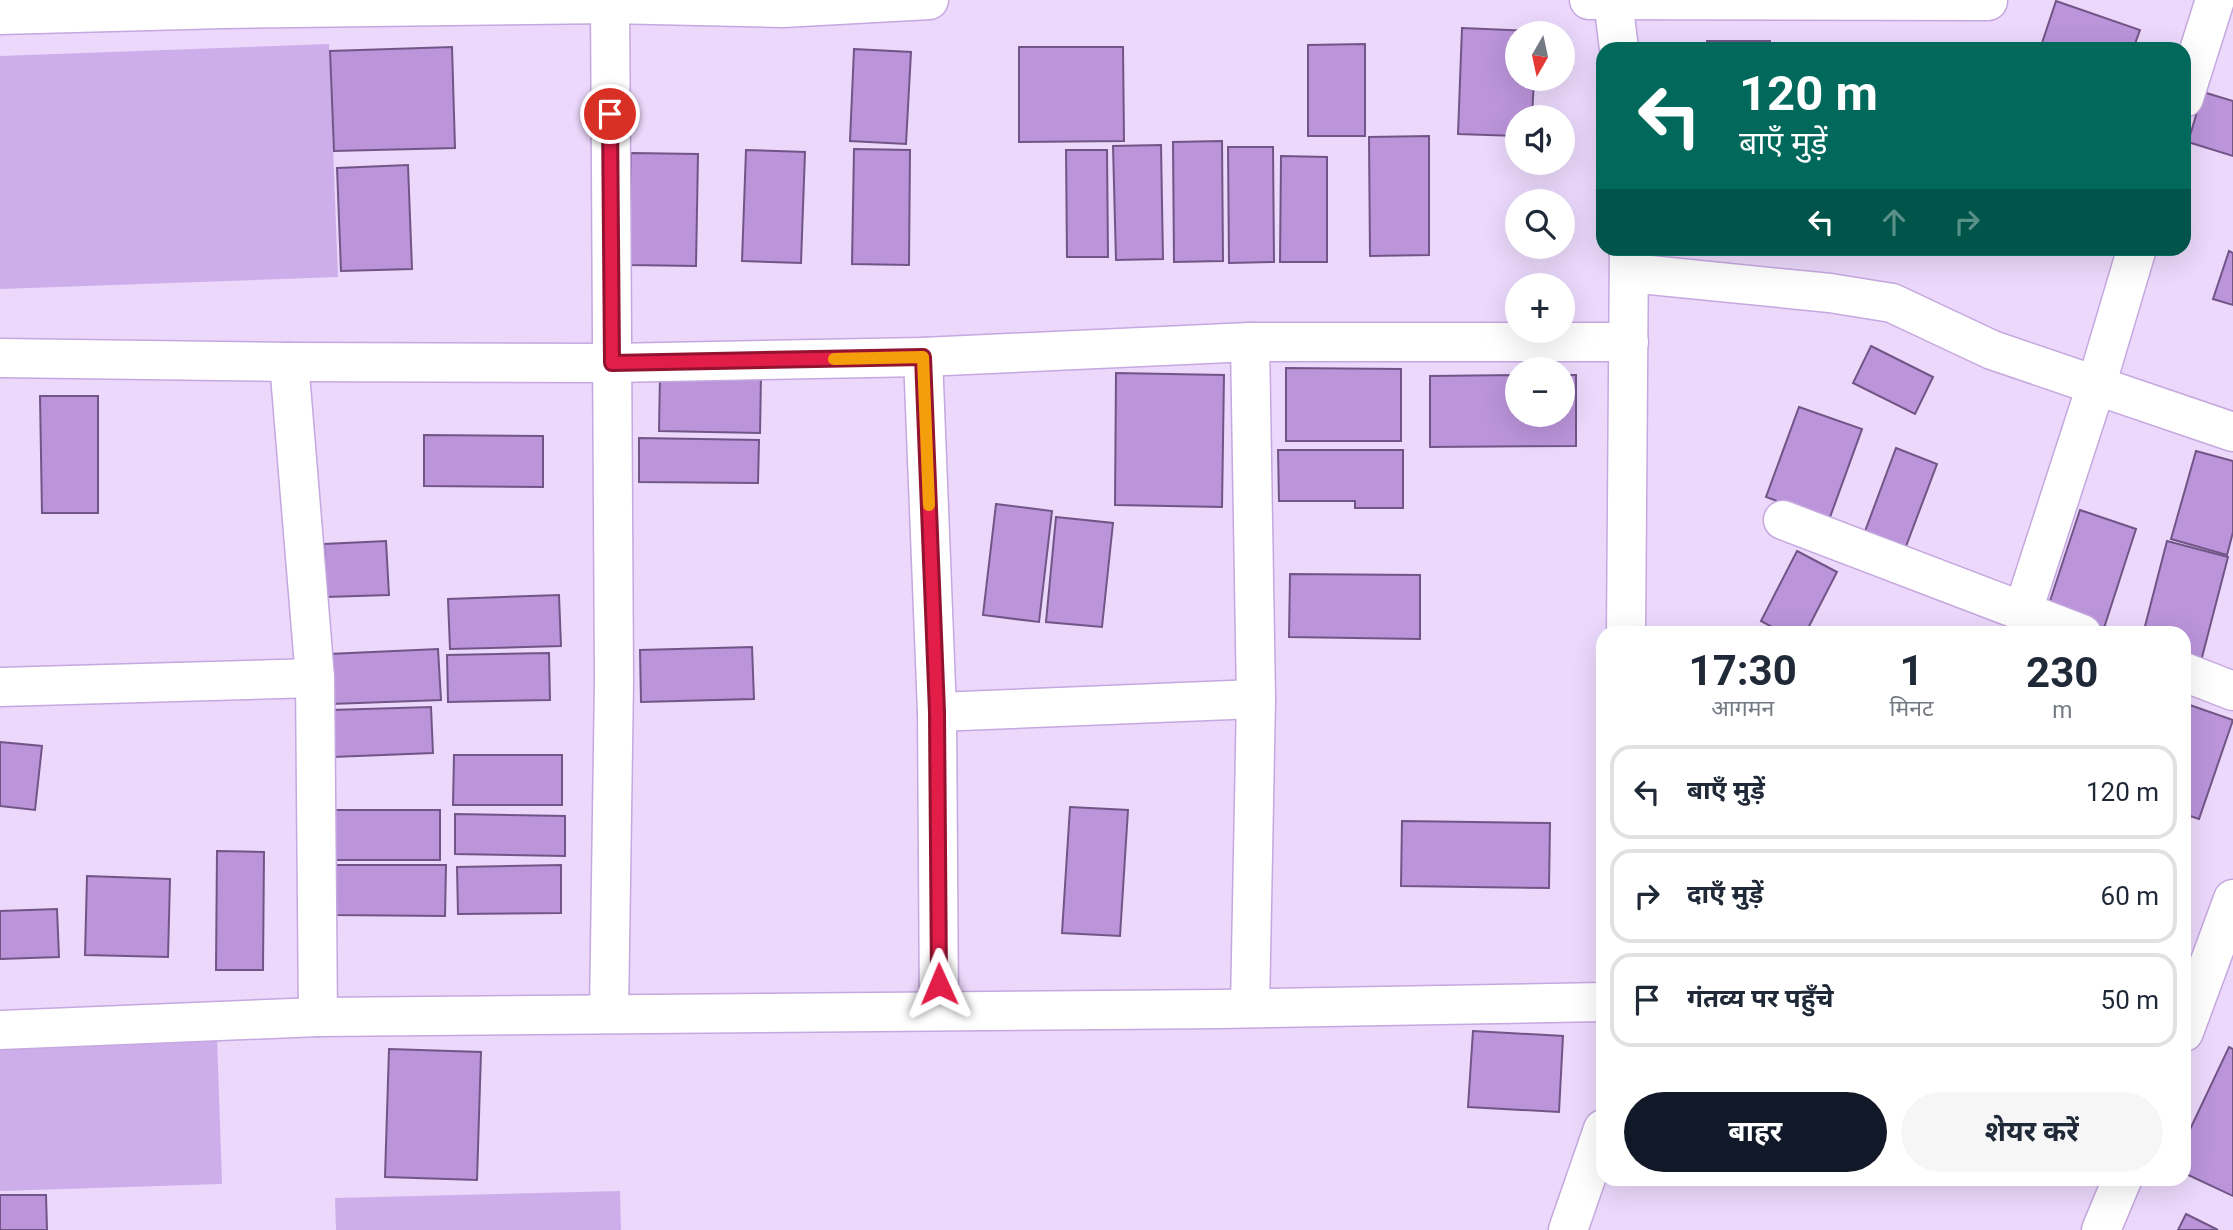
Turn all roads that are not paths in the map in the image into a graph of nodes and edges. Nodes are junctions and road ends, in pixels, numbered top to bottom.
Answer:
1 (929, 0) edge
2 (1589, 0) edge
3 (1613, 0) edge
4 (2215, 0) edge
5 (872, 1) edge
6 (1989, 1) edge
7 (610, 2) edge
8 (0, 15) edge
9 (1618, 42) edge
10 (2191, 76) edge
11 (2135, 256) edge
12 (1629, 261) edge
13 (1250, 342) junction
14 (1629, 342) junction
15 (923, 357) junction
16 (0, 358) edge
17 (289, 362) junction
18 (612, 363) junction
19 (2096, 386) junction
20 (2233, 432) edge
21 (1783, 520) dead end
22 (2023, 611) junction
23 (1626, 626) edge
24 (2061, 626) edge
25 (2191, 675) edge
26 (315, 678) junction
27 (0, 687) edge
28 (2233, 691) edge
29 (1256, 699) junction
30 (937, 712) junction
31 (2233, 899) edge
32 (1596, 1002) edge
33 (1250, 1008) junction
34 (939, 1011) junction
35 (2191, 1013) edge
36 (609, 1014) junction
37 (318, 1017) junction
38 (0, 1030) edge
39 (1596, 1149) edge
40 (2119, 1186) edge
41 (1568, 1230) edge
42 (2101, 1230) edge

1 - 5 street
2 - 3 street
3 - 6 street
3 - 9 street
4 - 10 street
5 - 7 street
7 - 8 street
7 - 18 street
11 - 19 street
12 - 14 street
12 - 19 street
13 - 14 street
13 - 15 street
13 - 29 street
14 - 23 street
15 - 18 street
15 - 30 street
16 - 17 street
17 - 18 street
17 - 26 street
18 - 36 street
19 - 20 street
19 - 22 street
21 - 22 street
22 - 24 street
25 - 28 street
26 - 27 street
26 - 37 street
29 - 30 street
29 - 33 street
30 - 34 street
31 - 35 street
32 - 33 street
33 - 34 street
34 - 36 street
36 - 37 street
37 - 38 street
39 - 41 street
40 - 42 street

